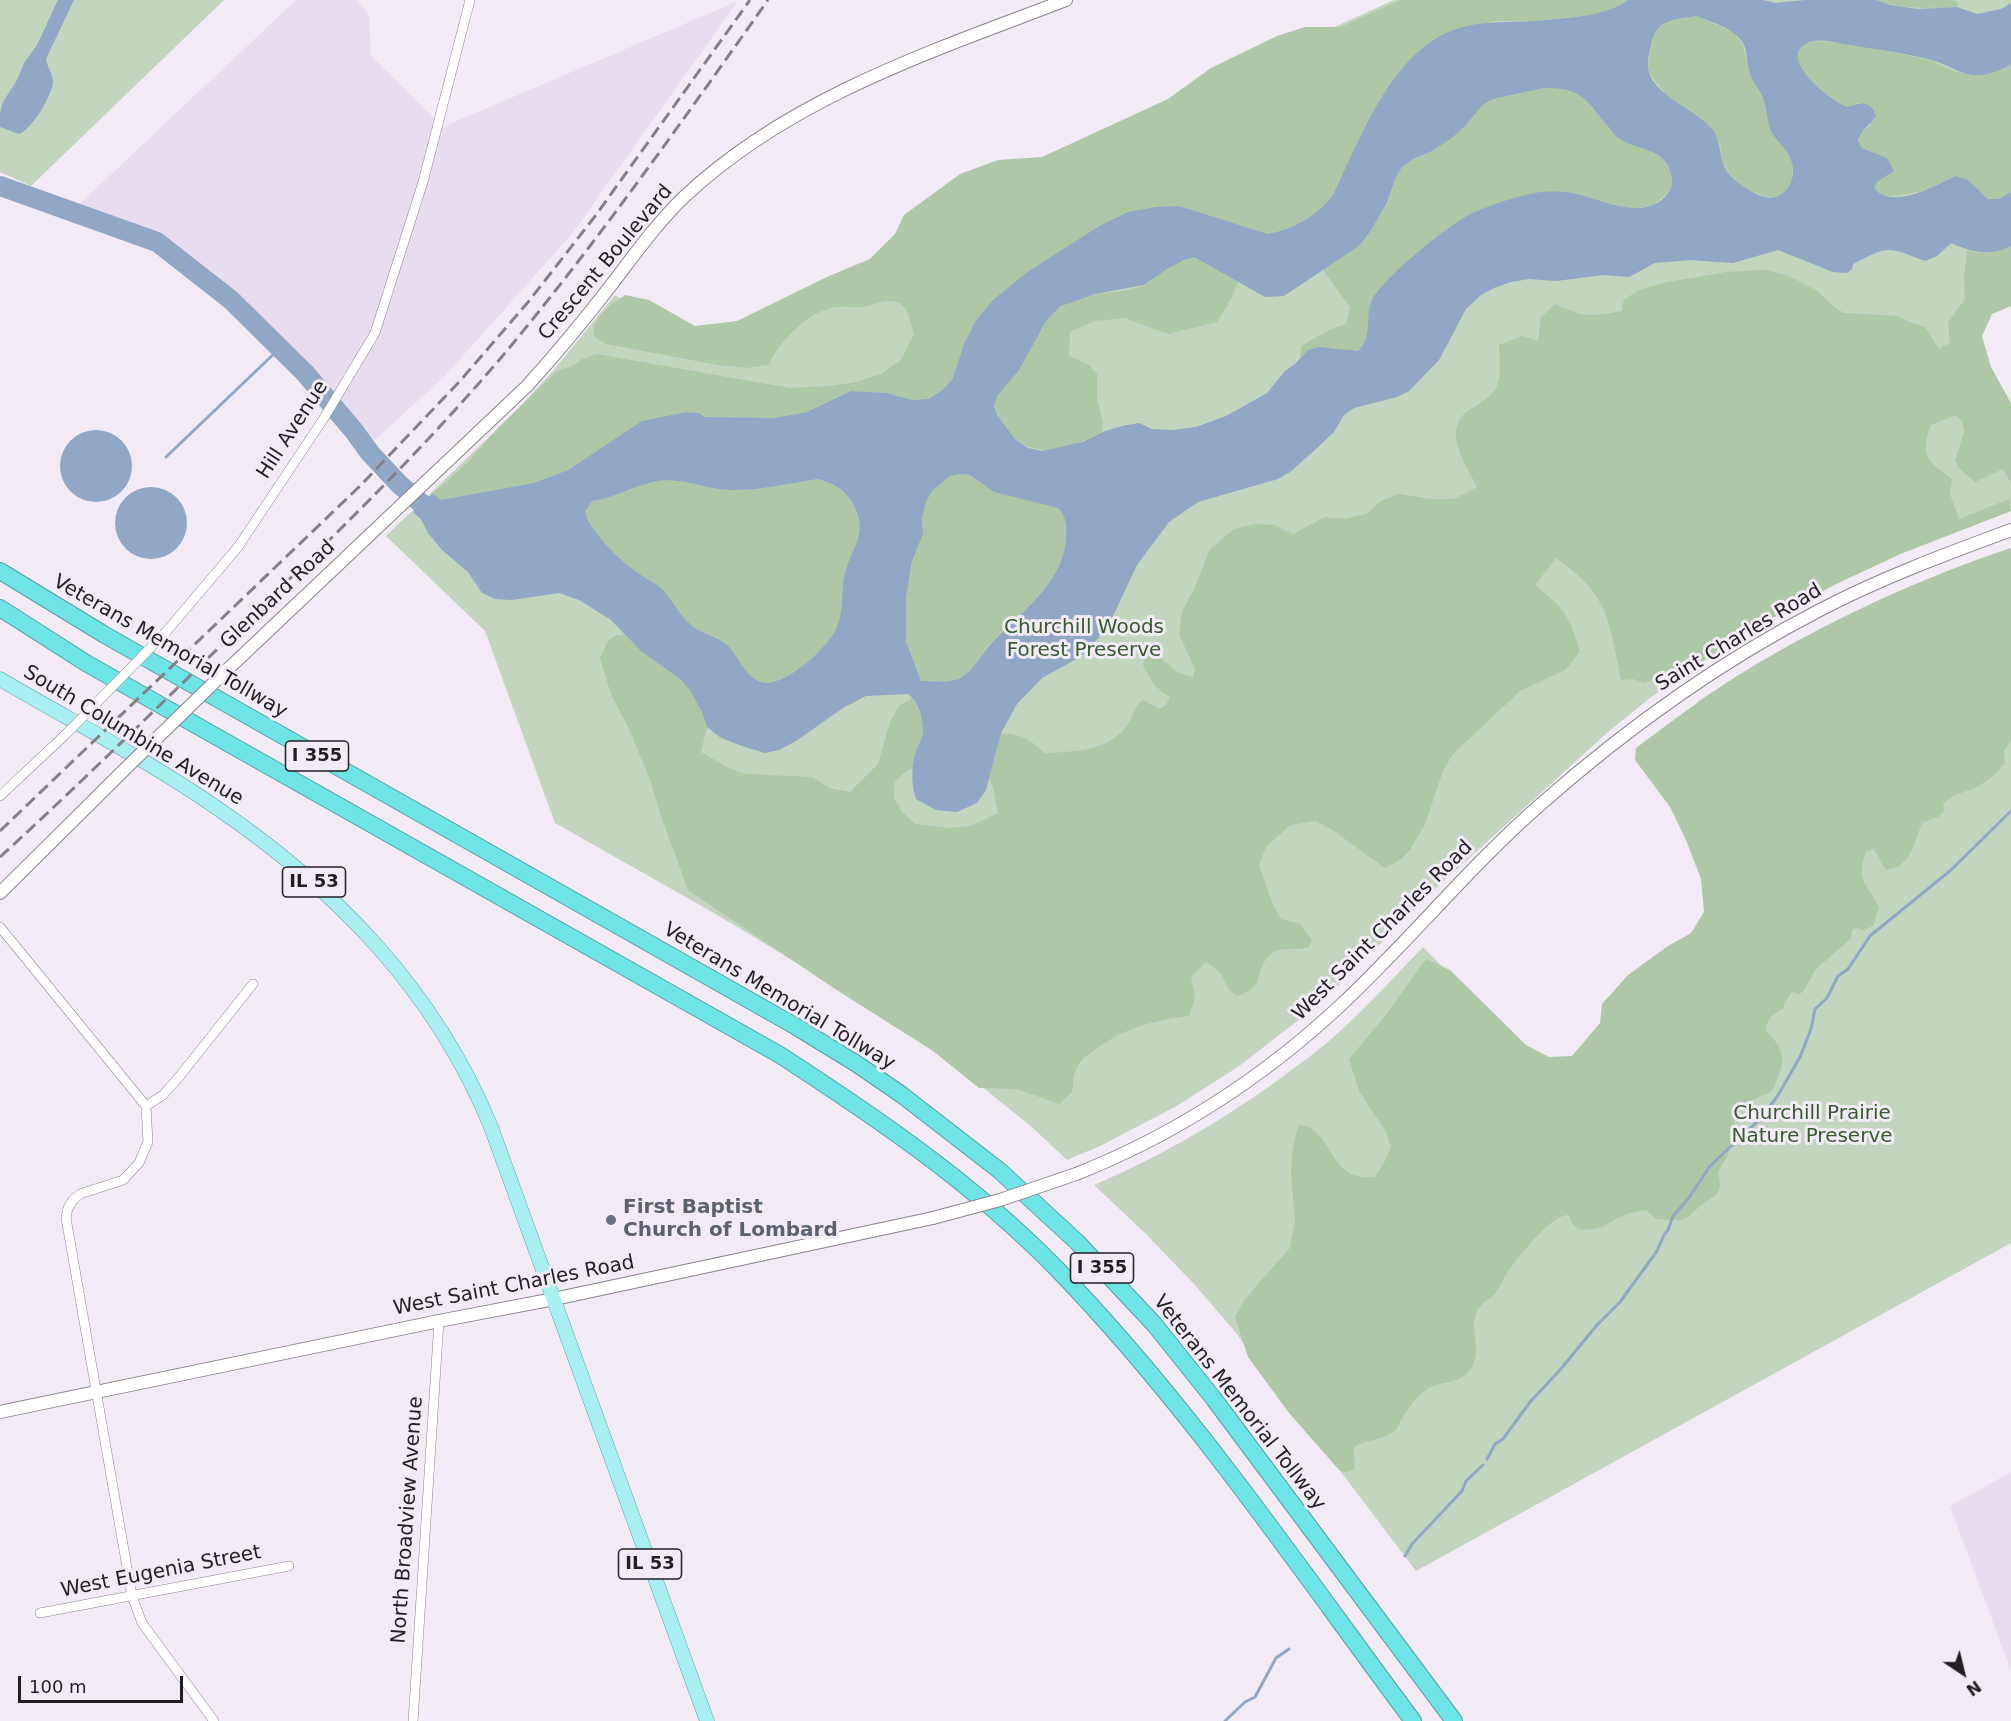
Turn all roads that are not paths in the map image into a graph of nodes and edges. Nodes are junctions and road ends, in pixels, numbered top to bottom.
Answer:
1 (1066, 0) edge
2 (472, 1) edge
3 (404, 504) joint
4 (2011, 530) edge
5 (0, 571) edge
6 (0, 608) edge
7 (0, 678) edge
8 (0, 796) edge
9 (1516, 826) joint
10 (0, 893) edge
11 (0, 927) edge
12 (253, 984) dead end
13 (146, 1106) junction
14 (554, 1299) junction
15 (439, 1321) junction
16 (97, 1393) junction
17 (0, 1412) edge
18 (289, 1566) dead end
19 (132, 1596) junction
20 (40, 1613) dead end
21 (214, 1721) edge
22 (413, 1721) edge
23 (707, 1721) edge
24 (1413, 1721) edge
25 (1454, 1721) edge

1 - 3 main road, Crescent Boulevard
2 - 8 street, Hill Avenue, bridge
3 - 10 main road, Glenbard Road, bridge
4 - 9 main road, Saint Charles Road
5 - 25 highway, Veterans Memorial Tollway / I 355
6 - 24 highway, I 355
7 - 14 main road, South Columbine Avenue / IL 53
9 - 14 main road, West Saint Charles Road, bridge
11 - 13 street
12 - 13 street
13 - 16 street
14 - 15 main road, West Saint Charles Road
14 - 23 main road, IL 53
15 - 16 main road, West Saint Charles Road
15 - 22 street, North Broadview Avenue
16 - 17 main road, West Saint Charles Road
16 - 19 street
18 - 19 street, West Eugenia Street
19 - 20 street, West Eugenia Street
19 - 21 street

